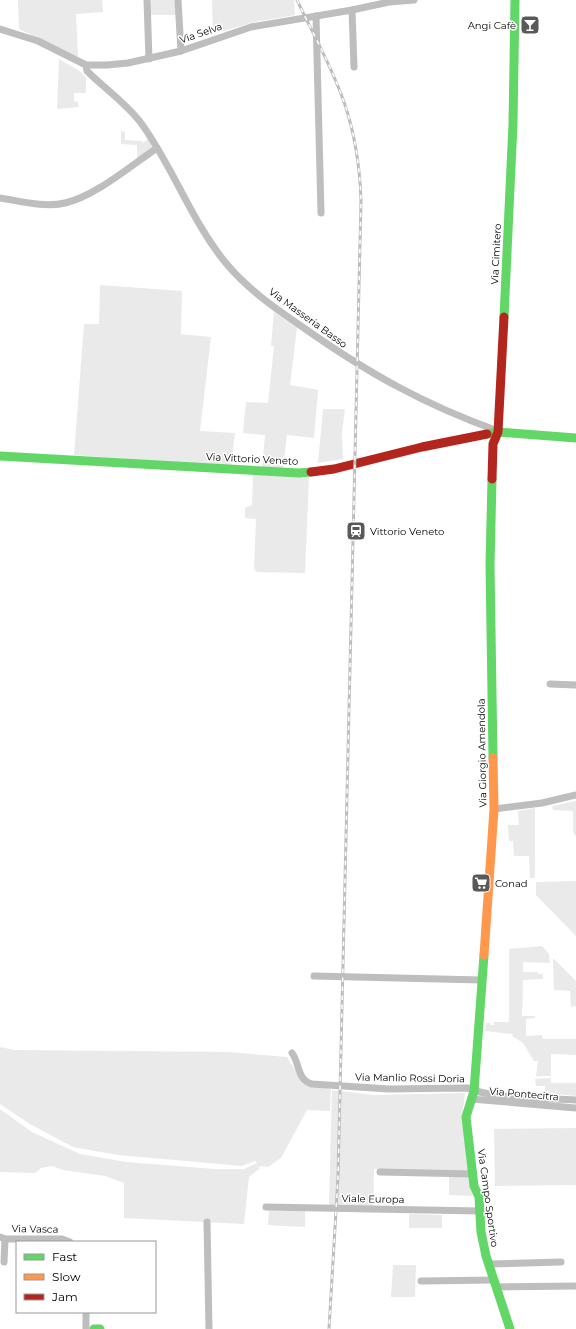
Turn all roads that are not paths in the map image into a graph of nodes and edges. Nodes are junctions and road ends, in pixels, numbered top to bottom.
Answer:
1 (147, 0) edge
2 (178, 0) edge
3 (414, 0) edge
4 (515, 0) edge
5 (352, 10) junction
6 (316, 16) junction
7 (0, 29) edge
8 (180, 51) junction
9 (149, 58) junction
10 (86, 65) junction
11 (354, 67) dead end
12 (157, 148) junction
13 (0, 198) edge
14 (321, 213) dead end
15 (498, 432) junction
16 (576, 438) edge
17 (0, 456) edge
18 (550, 684) dead end
19 (576, 685) edge
20 (576, 795) edge
21 (494, 809) junction
22 (314, 976) dead end
23 (481, 980) junction
24 (292, 1053) dead end
25 (475, 1074) junction
26 (488, 1093) junction
27 (472, 1095) junction
28 (576, 1100) edge
29 (576, 1108) edge
30 (380, 1172) dead end
31 (473, 1174) junction
32 (266, 1207) dead end
33 (479, 1211) junction
34 (207, 1222) dead end
35 (2, 1238) edge
36 (67, 1241) edge
37 (4, 1262) dead end
38 (561, 1262) dead end
39 (489, 1264) junction
40 (421, 1281) dead end
41 (495, 1284) junction
42 (576, 1286) edge
43 (86, 1313) edge
44 (86, 1329) edge
45 (94, 1329) edge
46 (100, 1329) edge
47 (209, 1329) edge
48 (510, 1329) edge

1 - 9 street
2 - 8 street
3 - 5 street, Via Selva
4 - 15 street, Via Cimitero
5 - 6 street, Via Selva
5 - 11 street
6 - 8 street, Via Selva
6 - 14 street
7 - 10 street, Via Selva
8 - 9 street, Via Selva
9 - 10 street, Via Selva
10 - 12 street, Via Masseria Basso
12 - 13 street
12 - 15 street, Via Masseria Basso
15 - 16 street
15 - 17 street, Via Vittorio Veneto
15 - 21 street, Via Giorgio Amendola
18 - 19 street
20 - 21 street
21 - 23 street, Via Giorgio Amendola
22 - 23 street
23 - 25 street, Via Giorgio Amendola
24 - 27 street, Via Manlio Rossi Doria
25 - 26 street
25 - 27 street, Via Giorgio Amendola
26 - 27 street, Via Pontecitra
26 - 28 street, Via Pontecitra
27 - 29 street, Via Pontecitra
27 - 31 street, Via Campo Sportivo
30 - 31 street
31 - 33 street, Via Campo Sportivo
32 - 33 street, Viale Europa
33 - 39 street, Via Campo Sportivo
34 - 47 street
35 - 36 street, Via Vasca
35 - 37 street
38 - 39 street
39 - 41 street, Via Campo Sportivo
40 - 41 street
41 - 42 street
41 - 48 street, Via Campo Sportivo
43 - 44 street
45 - 46 street

